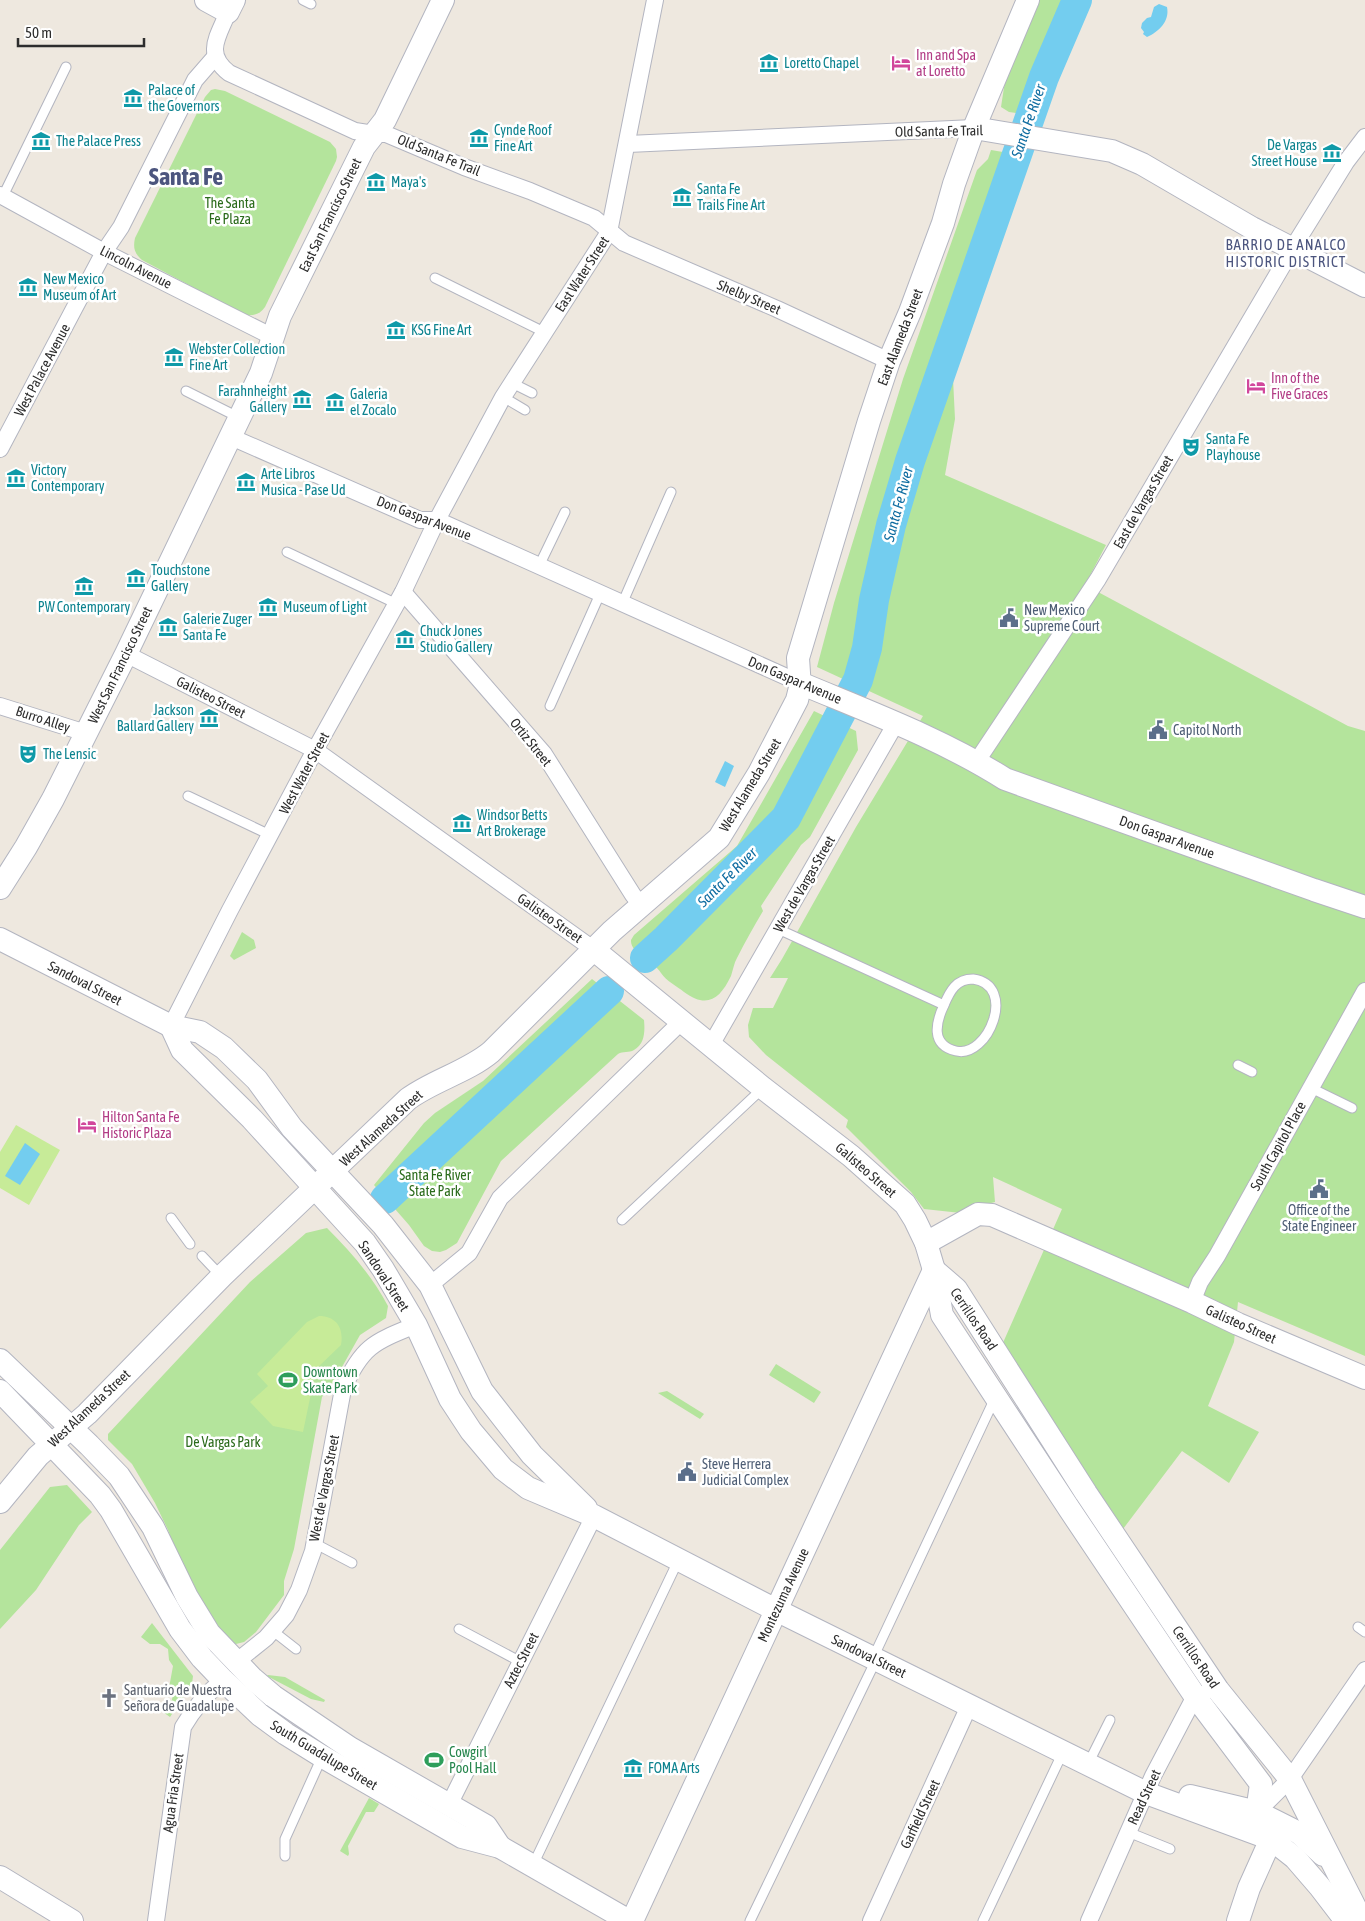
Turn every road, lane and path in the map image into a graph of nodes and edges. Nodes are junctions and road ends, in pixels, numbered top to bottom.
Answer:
1 (206, 0) edge
2 (443, 0) edge
3 (655, 0) edge
4 (1028, 0) edge
5 (231, 6) edge
6 (215, 57) junction
7 (66, 67) dead end
8 (985, 130) junction
9 (374, 134) junction
10 (1365, 137) edge
11 (628, 144) junction
12 (1, 196) edge
13 (610, 232) junction
14 (1292, 250) junction
15 (104, 252) junction
16 (435, 278) dead end
17 (1365, 286) edge
18 (544, 332) junction
19 (273, 337) junction
20 (889, 361) junction
21 (512, 382) junction
22 (186, 391) dead end
23 (532, 393) dead end
24 (503, 397) junction
25 (525, 410) dead end
26 (232, 414) dead end
27 (4, 430) edge
28 (232, 437) junction
29 (0, 448) edge
30 (670, 492) dead end
31 (565, 512) dead end
32 (437, 520) junction
33 (287, 552) dead end
34 (539, 566) junction
35 (600, 594) junction
36 (400, 598) junction
37 (622, 604) junction
38 (126, 654) junction
39 (800, 683) junction
40 (0, 706) edge
41 (550, 706) dead end
42 (896, 724) junction
43 (86, 733) junction
44 (315, 750) junction
45 (977, 761) junction
46 (188, 796) dead end
47 (270, 835) junction
48 (0, 888) edge
49 (641, 905) junction
50 (1365, 907) edge
51 (778, 928) junction
52 (0, 939) edge
53 (593, 949) junction
54 (1365, 991) edge
55 (944, 1005) junction
56 (681, 1022) junction
57 (171, 1026) junction
58 (711, 1045) junction
59 (1238, 1066) dead end
60 (1252, 1072) dead end
61 (263, 1076) dead end
62 (763, 1088) junction
63 (1311, 1088) junction
64 (1352, 1108) dead end
65 (291, 1115) junction
66 (333, 1171) junction
67 (315, 1188) junction
68 (171, 1218) dead end
69 (622, 1220) dead end
70 (926, 1243) junction
71 (190, 1244) dead end
72 (202, 1256) dead end
73 (934, 1270) junction
74 (222, 1276) junction
75 (430, 1285) junction
76 (1192, 1302) junction
77 (416, 1325) junction
78 (0, 1360) edge
79 (1365, 1378) edge
80 (0, 1391) edge
81 (995, 1398) junction
82 (71, 1428) junction
83 (51, 1445) junction
84 (0, 1502) edge
85 (594, 1516) junction
86 (314, 1543) junction
87 (679, 1560) junction
88 (352, 1563) dead end
89 (776, 1610) junction
90 (459, 1629) dead end
91 (273, 1630) junction
92 (296, 1649) dead end
93 (874, 1659) junction
94 (236, 1662) junction
95 (521, 1662) junction
96 (1365, 1670) edge
97 (223, 1680) junction
98 (1218, 1690) junction
99 (1196, 1696) junction
100 (969, 1706) junction
101 (1110, 1720) dead end
102 (329, 1735) junction
103 (1062, 1752) junction
104 (322, 1757) junction
105 (1088, 1764) junction
106 (348, 1770) junction
107 (1290, 1779) junction
108 (1146, 1793) junction
109 (449, 1805) junction
110 (1257, 1812) junction
111 (1128, 1832) junction
112 (1272, 1840) junction
113 (500, 1847) junction
114 (1170, 1849) dead end
115 (285, 1856) dead end
116 (1331, 1862) junction
117 (533, 1866) junction
118 (0, 1877) edge
119 (1320, 1887) junction
120 (72, 1921) edge
121 (156, 1921) edge
122 (630, 1921) edge
123 (750, 1921) edge
124 (871, 1921) edge
125 (983, 1921) edge
126 (1089, 1921) edge
127 (1238, 1921) edge
128 (1346, 1921) edge
129 (1360, 1921) edge

1 - 5 street
2 - 9 street, East San Francisco Street
3 - 11 street, East Water Street
4 - 8 street, East Alameda Street
5 - 6 street
6 - 9 street, Old Santa Fe Trail
6 - 15 street, West Palace Avenue
7 - 12 lane
8 - 11 street, Old Santa Fe Trail
8 - 14 street, Old Santa Fe Trail
8 - 20 street, East Alameda Street
9 - 13 street, Old Santa Fe Trail
9 - 19 street, East San Francisco Street
10 - 14 street, East de Vargas Street
11 - 13 street, East Water Street
12 - 15 street, Lincoln Avenue
13 - 18 street, East Water Street
13 - 20 street, Shelby Street
14 - 17 street, Old Santa Fe Trail
14 - 45 street, East de Vargas Street
15 - 19 street, Lincoln Avenue
15 - 27 street, West Palace Avenue
16 - 18 lane
18 - 21 street, East Water Street
19 - 28 street, East San Francisco Street
20 - 39 street, East Alameda Street
21 - 23 lane
21 - 24 street, East Water Street
22 - 26 lane
24 - 25 lane
24 - 32 street, East Water Street
27 - 29 street, West Palace Avenue
28 - 32 street, Don Gaspar Avenue
28 - 38 street, West San Francisco Street
30 - 37 lane
31 - 34 lane
32 - 34 street, Don Gaspar Avenue
32 - 36 street, West Water Street
33 - 36 lane
34 - 35 street, Don Gaspar Avenue
35 - 37 street, Don Gaspar Avenue
35 - 41 lane
36 - 44 street, West Water Street
36 - 49 street, Ortiz Street
37 - 39 street, Don Gaspar Avenue
38 - 43 street, West San Francisco Street
38 - 44 street, Galisteo Street
39 - 42 street, Don Gaspar Avenue
39 - 49 street, West Alameda Street
40 - 43 street, Burro Alley
42 - 45 street, Don Gaspar Avenue
42 - 51 street, West de Vargas Street
43 - 48 street, West San Francisco Street
44 - 47 street, West Water Street
44 - 53 street, Galisteo Street
45 - 50 street, Don Gaspar Avenue
46 - 47 lane
47 - 57 street, West Water Street
49 - 53 street, West Alameda Street
51 - 55 lane
51 - 58 street, West de Vargas Street
52 - 57 street, Sandoval Street
53 - 56 street, Galisteo Street
53 - 66 street, West Alameda Street
54 - 63 street, South Capitol Place
55 - 55 lane
56 - 58 street, Galisteo Street
56 - 75 street
57 - 65 street, Sandoval Street
57 - 67 street, Sandoval Street
58 - 62 street, Galisteo Street
59 - 60 lane
61 - 65 lane
62 - 69 lane
62 - 70 street, Galisteo Street
63 - 64 lane
63 - 76 street, South Capitol Place
65 - 66 street, Sandoval Street
66 - 67 street, West Alameda Street
66 - 75 street, Sandoval Street
67 - 74 street, West Alameda Street
67 - 77 street, Sandoval Street
68 - 71 lane
70 - 73 street, Galisteo Street
70 - 76 street, Galisteo Street
72 - 74 lane
73 - 81 street, Cerrillos Road
73 - 89 street, Montezuma Avenue
73 - 98 street, Cerrillos Road
74 - 82 street, West Alameda Street
75 - 85 street, Sandoval Street
76 - 79 street, Galisteo Street
77 - 85 street, Sandoval Street
77 - 86 street, West de Vargas Street
78 - 82 street, South Guadalupe Street
80 - 83 street, South Guadalupe Street
81 - 93 lane
81 - 99 street, Cerrillos Road
82 - 83 street, West Alameda Street
82 - 94 street, South Guadalupe Street
83 - 84 street, West Alameda Street
83 - 97 street, South Guadalupe Street
85 - 87 street, Sandoval Street
85 - 95 street, Aztec Street
86 - 88 lane
86 - 91 street, West de Vargas Street
87 - 89 street, Sandoval Street
87 - 117 lane
89 - 93 street, Sandoval Street
89 - 122 street, Montezuma Avenue
90 - 95 lane
91 - 92 lane
91 - 94 street, West de Vargas Street
93 - 100 street, Sandoval Street
93 - 123 lane
94 - 102 street, South Guadalupe Street
95 - 109 street, Aztec Street
96 - 107 street
97 - 102 street
97 - 104 street, South Guadalupe Street
97 - 121 street, Agua Fria Street
98 - 99 street
98 - 107 street, Cerrillos Road
99 - 108 street, Read Street
99 - 110 street, Cerrillos Road
100 - 103 street, Sandoval Street
100 - 124 street, Garfield Street
101 - 105 lane
102 - 109 street, South Guadalupe Street
103 - 105 street, Sandoval Street
103 - 125 lane
104 - 106 street, South Guadalupe Street
104 - 115 lane
105 - 108 street, Sandoval Street
106 - 109 street
106 - 113 street, South Guadalupe Street
107 - 110 street
107 - 116 street, Cerrillos Road
108 - 110 street, Sandoval Street
108 - 111 street, Read Street
108 - 112 street, Sandoval Street
109 - 113 street, South Guadalupe Street
110 - 116 street, Sandoval Street
110 - 119 street
111 - 114 lane
111 - 126 street, Read Street
112 - 119 street
112 - 127 street
113 - 117 street, South Guadalupe Street
116 - 129 street, Cerrillos Road
117 - 122 street, South Guadalupe Street
118 - 120 street
119 - 128 street

